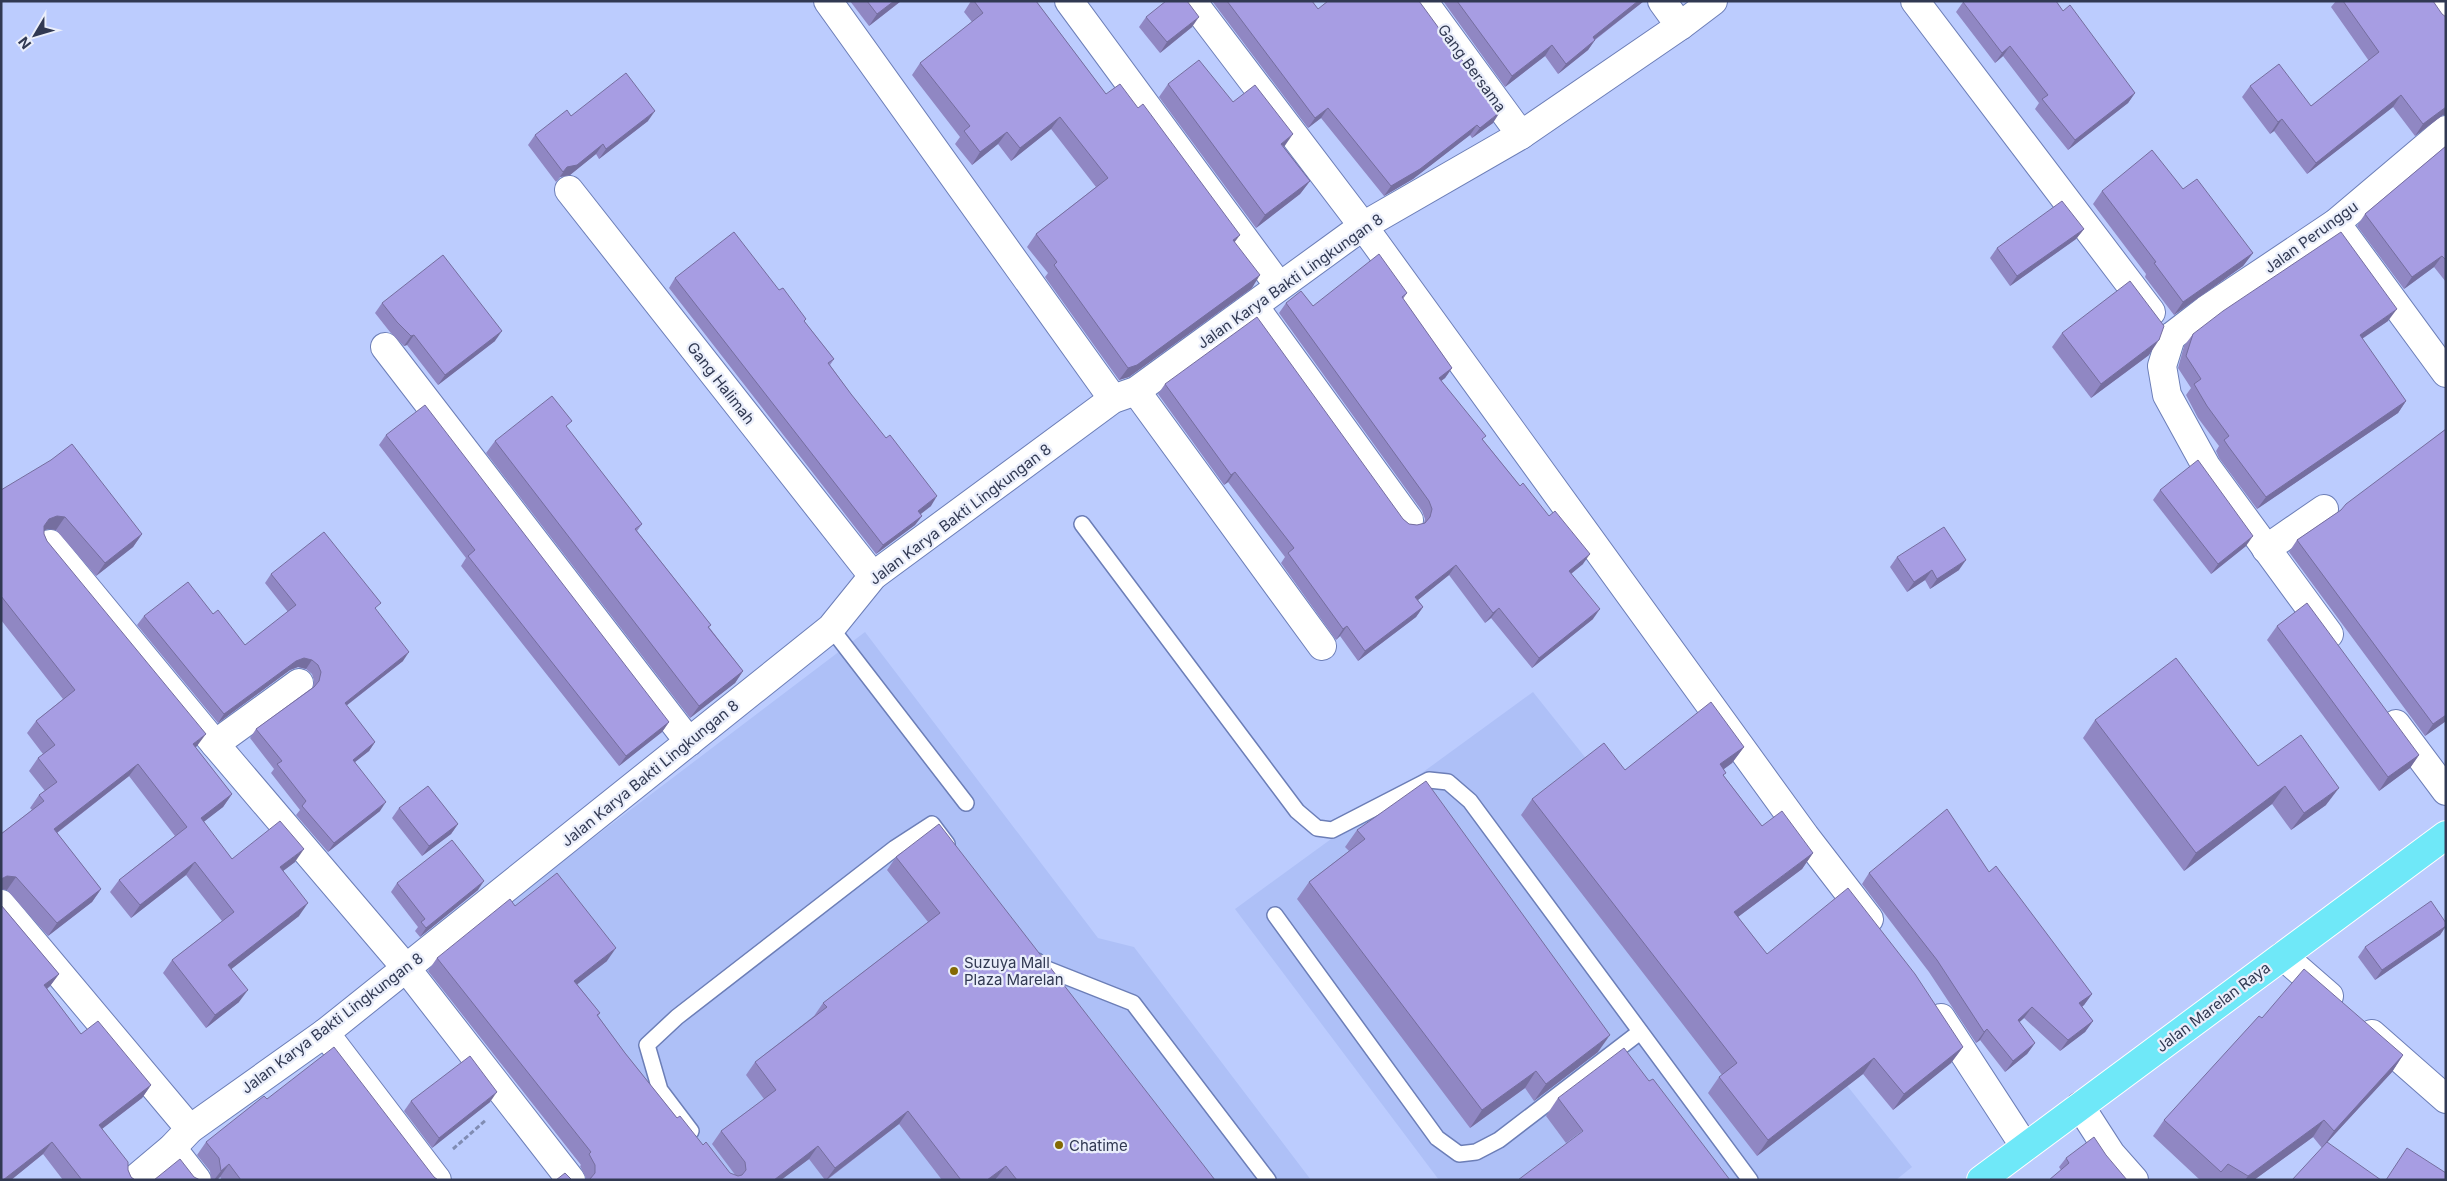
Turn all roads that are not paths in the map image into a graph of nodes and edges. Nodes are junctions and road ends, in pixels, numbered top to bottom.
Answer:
1 (828, 1) edge
2 (1069, 1) edge
3 (1192, 1) edge
4 (1423, 1) edge
5 (1662, 1) edge
6 (1713, 1) edge
7 (1915, 1) edge
8 (2434, 1) edge
9 (2446, 16) edge
10 (1680, 26) junction
11 (2446, 130) edge
12 (1521, 135) junction
13 (569, 190) dead end
14 (2336, 223) junction
15 (1362, 226) junction
16 (1279, 286) junction
17 (1254, 306) junction
18 (2170, 337) junction
19 (385, 348) dead end
20 (2446, 373) edge
21 (1125, 395) junction
22 (2324, 509) dead end
23 (1409, 520) dead end
24 (1082, 524) dead end
25 (50, 544) edge
26 (2266, 549) junction
27 (873, 576) junction
28 (831, 628) junction
29 (1322, 646) dead end
30 (2341, 651) edge
31 (299, 683) dead end
32 (2382, 705) edge
33 (689, 742) junction
34 (215, 744) junction
35 (2446, 791) edge
36 (966, 803) dead end
37 (2446, 835) edge
38 (955, 854) edge
39 (1, 904) edge
40 (1275, 915) dead end
41 (1882, 935) edge
42 (1030, 952) edge
43 (2283, 956) junction
44 (406, 968) junction
45 (1928, 998) edge
46 (1640, 1032) junction
47 (325, 1033) junction
48 (2446, 1099) edge
49 (2080, 1106) junction
50 (181, 1139) junction
51 (700, 1142) edge
52 (2025, 1147) junction
53 (433, 1174) edge
54 (134, 1180) edge
55 (197, 1180) edge
56 (571, 1180) edge
57 (1268, 1180) edge
58 (1750, 1180) edge
59 (1981, 1180) edge
60 (2134, 1180) edge

1 - 21 street
2 - 16 street
3 - 15 street
4 - 12 street, Gang Bersama
5 - 10 street
6 - 10 street, Jalan Karya Bakti Lingkungan 8
7 - 18 street
8 - 9 street
10 - 12 street, Jalan Karya Bakti Lingkungan 8
11 - 14 street, Jalan Perunggu
12 - 15 street, Jalan Karya Bakti Lingkungan 8
13 - 27 street, Gang Halimah
14 - 18 street, Jalan Perunggu
14 - 20 street
15 - 16 street, Jalan Karya Bakti Lingkungan 8
15 - 41 street
16 - 17 street, Jalan Karya Bakti Lingkungan 8
17 - 21 street, Jalan Karya Bakti Lingkungan 8
17 - 23 street
18 - 26 street
19 - 33 street
21 - 27 street, Jalan Karya Bakti Lingkungan 8
21 - 29 street
22 - 26 street
24 - 46 lane
25 - 34 street
26 - 30 street
27 - 28 street, Jalan Karya Bakti Lingkungan 8
28 - 33 street, Jalan Karya Bakti Lingkungan 8
28 - 36 lane
31 - 34 street
32 - 35 street
33 - 44 street, Jalan Karya Bakti Lingkungan 8
34 - 44 street
37 - 43 main road, Jalan Marelan Raya
38 - 51 lane
39 - 50 street
40 - 46 lane
42 - 57 lane
43 - 48 street
43 - 49 main road, Jalan Marelan Raya
44 - 47 street, Jalan Karya Bakti Lingkungan 8
44 - 56 street
45 - 52 street
46 - 58 lane
47 - 50 street, Jalan Karya Bakti Lingkungan 8
47 - 53 street
49 - 52 main road, Jalan Marelan Raya
49 - 60 street
50 - 54 street, Jalan Karya Bakti Lingkungan 8
50 - 55 street
52 - 59 main road, Jalan Marelan Raya

